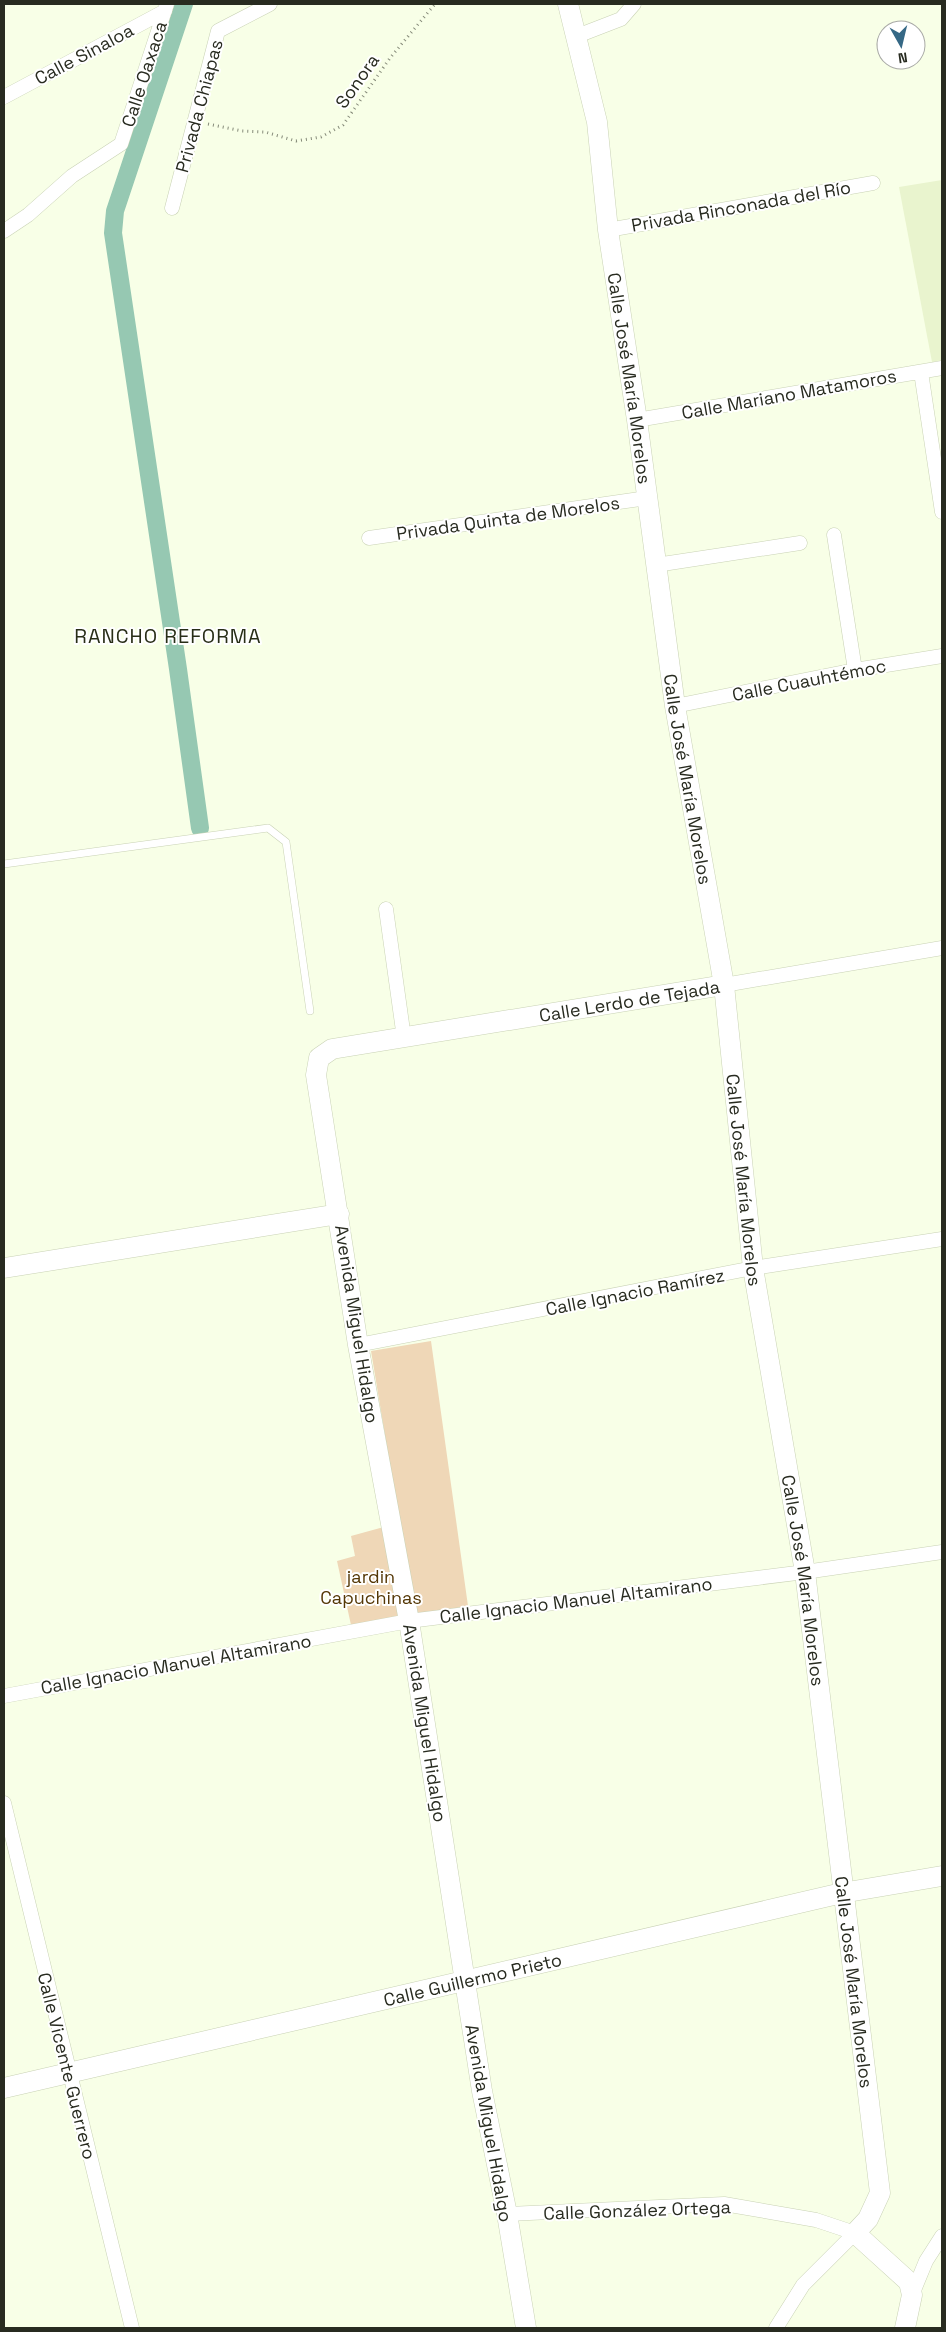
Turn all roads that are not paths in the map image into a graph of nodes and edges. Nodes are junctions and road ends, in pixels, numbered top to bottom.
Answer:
1 (270, 4) edge
2 (568, 4) edge
3 (634, 4) edge
4 (166, 7) edge
5 (577, 36) junction
6 (4, 98) edge
7 (873, 183) dead end
8 (172, 208) dead end
9 (608, 230) junction
10 (4, 231) edge
11 (942, 368) edge
12 (921, 372) junction
13 (636, 420) junction
14 (647, 498) junction
15 (942, 512) edge
16 (834, 535) dead end
17 (369, 538) dead end
18 (800, 543) dead end
19 (656, 565) junction
20 (942, 656) edge
21 (855, 670) junction
22 (675, 706) junction
23 (4, 864) edge
24 (386, 909) dead end
25 (942, 948) edge
26 (724, 986) junction
27 (310, 1011) dead end
28 (404, 1038) junction
29 (319, 1058) joint
30 (339, 1214) junction
31 (942, 1239) edge
32 (4, 1268) edge
33 (753, 1268) junction
34 (358, 1346) junction
35 (942, 1552) edge
36 (805, 1572) junction
37 (409, 1621) junction
38 (4, 1696) edge
39 (4, 1803) edge
40 (942, 1876) edge
41 (842, 1893) junction
42 (464, 1982) junction
43 (68, 2072) junction
44 (4, 2088) edge
45 (506, 2214) junction
46 (855, 2233) junction
47 (942, 2236) edge
48 (912, 2295) junction
49 (132, 2328) edge
50 (526, 2328) edge
51 (776, 2328) edge
52 (905, 2328) edge

1 - 8 street, Privada Chiapas
2 - 5 street, Calle José María Morelos
3 - 5 street
4 - 6 street, Calle Sinaloa
4 - 10 street, Calle Oaxaca
5 - 9 street, Calle José María Morelos
7 - 9 street, Privada Rinconada del Río
9 - 13 street, Calle José María Morelos
11 - 12 street, Calle Mariano Matamoros
12 - 13 street, Calle Mariano Matamoros
12 - 15 street
13 - 14 street, Calle José María Morelos
14 - 17 street, Privada Quinta de Morelos
14 - 19 street, Calle José María Morelos
16 - 21 street
18 - 19 street
19 - 22 street, Calle José María Morelos
20 - 21 street, Calle Cuauhtémoc
21 - 22 street, Calle Cuauhtémoc
22 - 26 street, Calle José María Morelos
23 - 27 lane
24 - 28 street
25 - 26 street, Calle Lerdo de Tejada
26 - 28 street, Calle Lerdo de Tejada
26 - 33 street, Calle José María Morelos
28 - 29 street, Calle Lerdo de Tejada
29 - 30 street, Avenida Miguel Hidalgo
30 - 32 street
30 - 34 street, Avenida Miguel Hidalgo
31 - 33 street, Calle Ignacio Ramírez
33 - 34 street, Calle Ignacio Ramírez
33 - 36 street, Calle José María Morelos
34 - 37 street, Avenida Miguel Hidalgo
35 - 36 street, Calle Ignacio Manuel Altamirano
36 - 37 street, Calle Ignacio Manuel Altamirano
36 - 41 street, Calle José María Morelos
37 - 38 street, Calle Ignacio Manuel Altamirano
37 - 42 street, Avenida Miguel Hidalgo
39 - 43 street, Calle Vicente Guerrero
40 - 41 street, Calle Guillermo Prieto
41 - 42 street, Calle Guillermo Prieto
41 - 46 street, Calle José María Morelos
42 - 43 street, Calle Guillermo Prieto
42 - 45 street, Avenida Miguel Hidalgo
43 - 44 street, Calle Guillermo Prieto
43 - 49 street, Calle Vicente Guerrero
45 - 46 street, Calle González Ortega
45 - 50 street, Avenida Miguel Hidalgo
46 - 48 street
46 - 51 street
47 - 48 street
48 - 52 street

